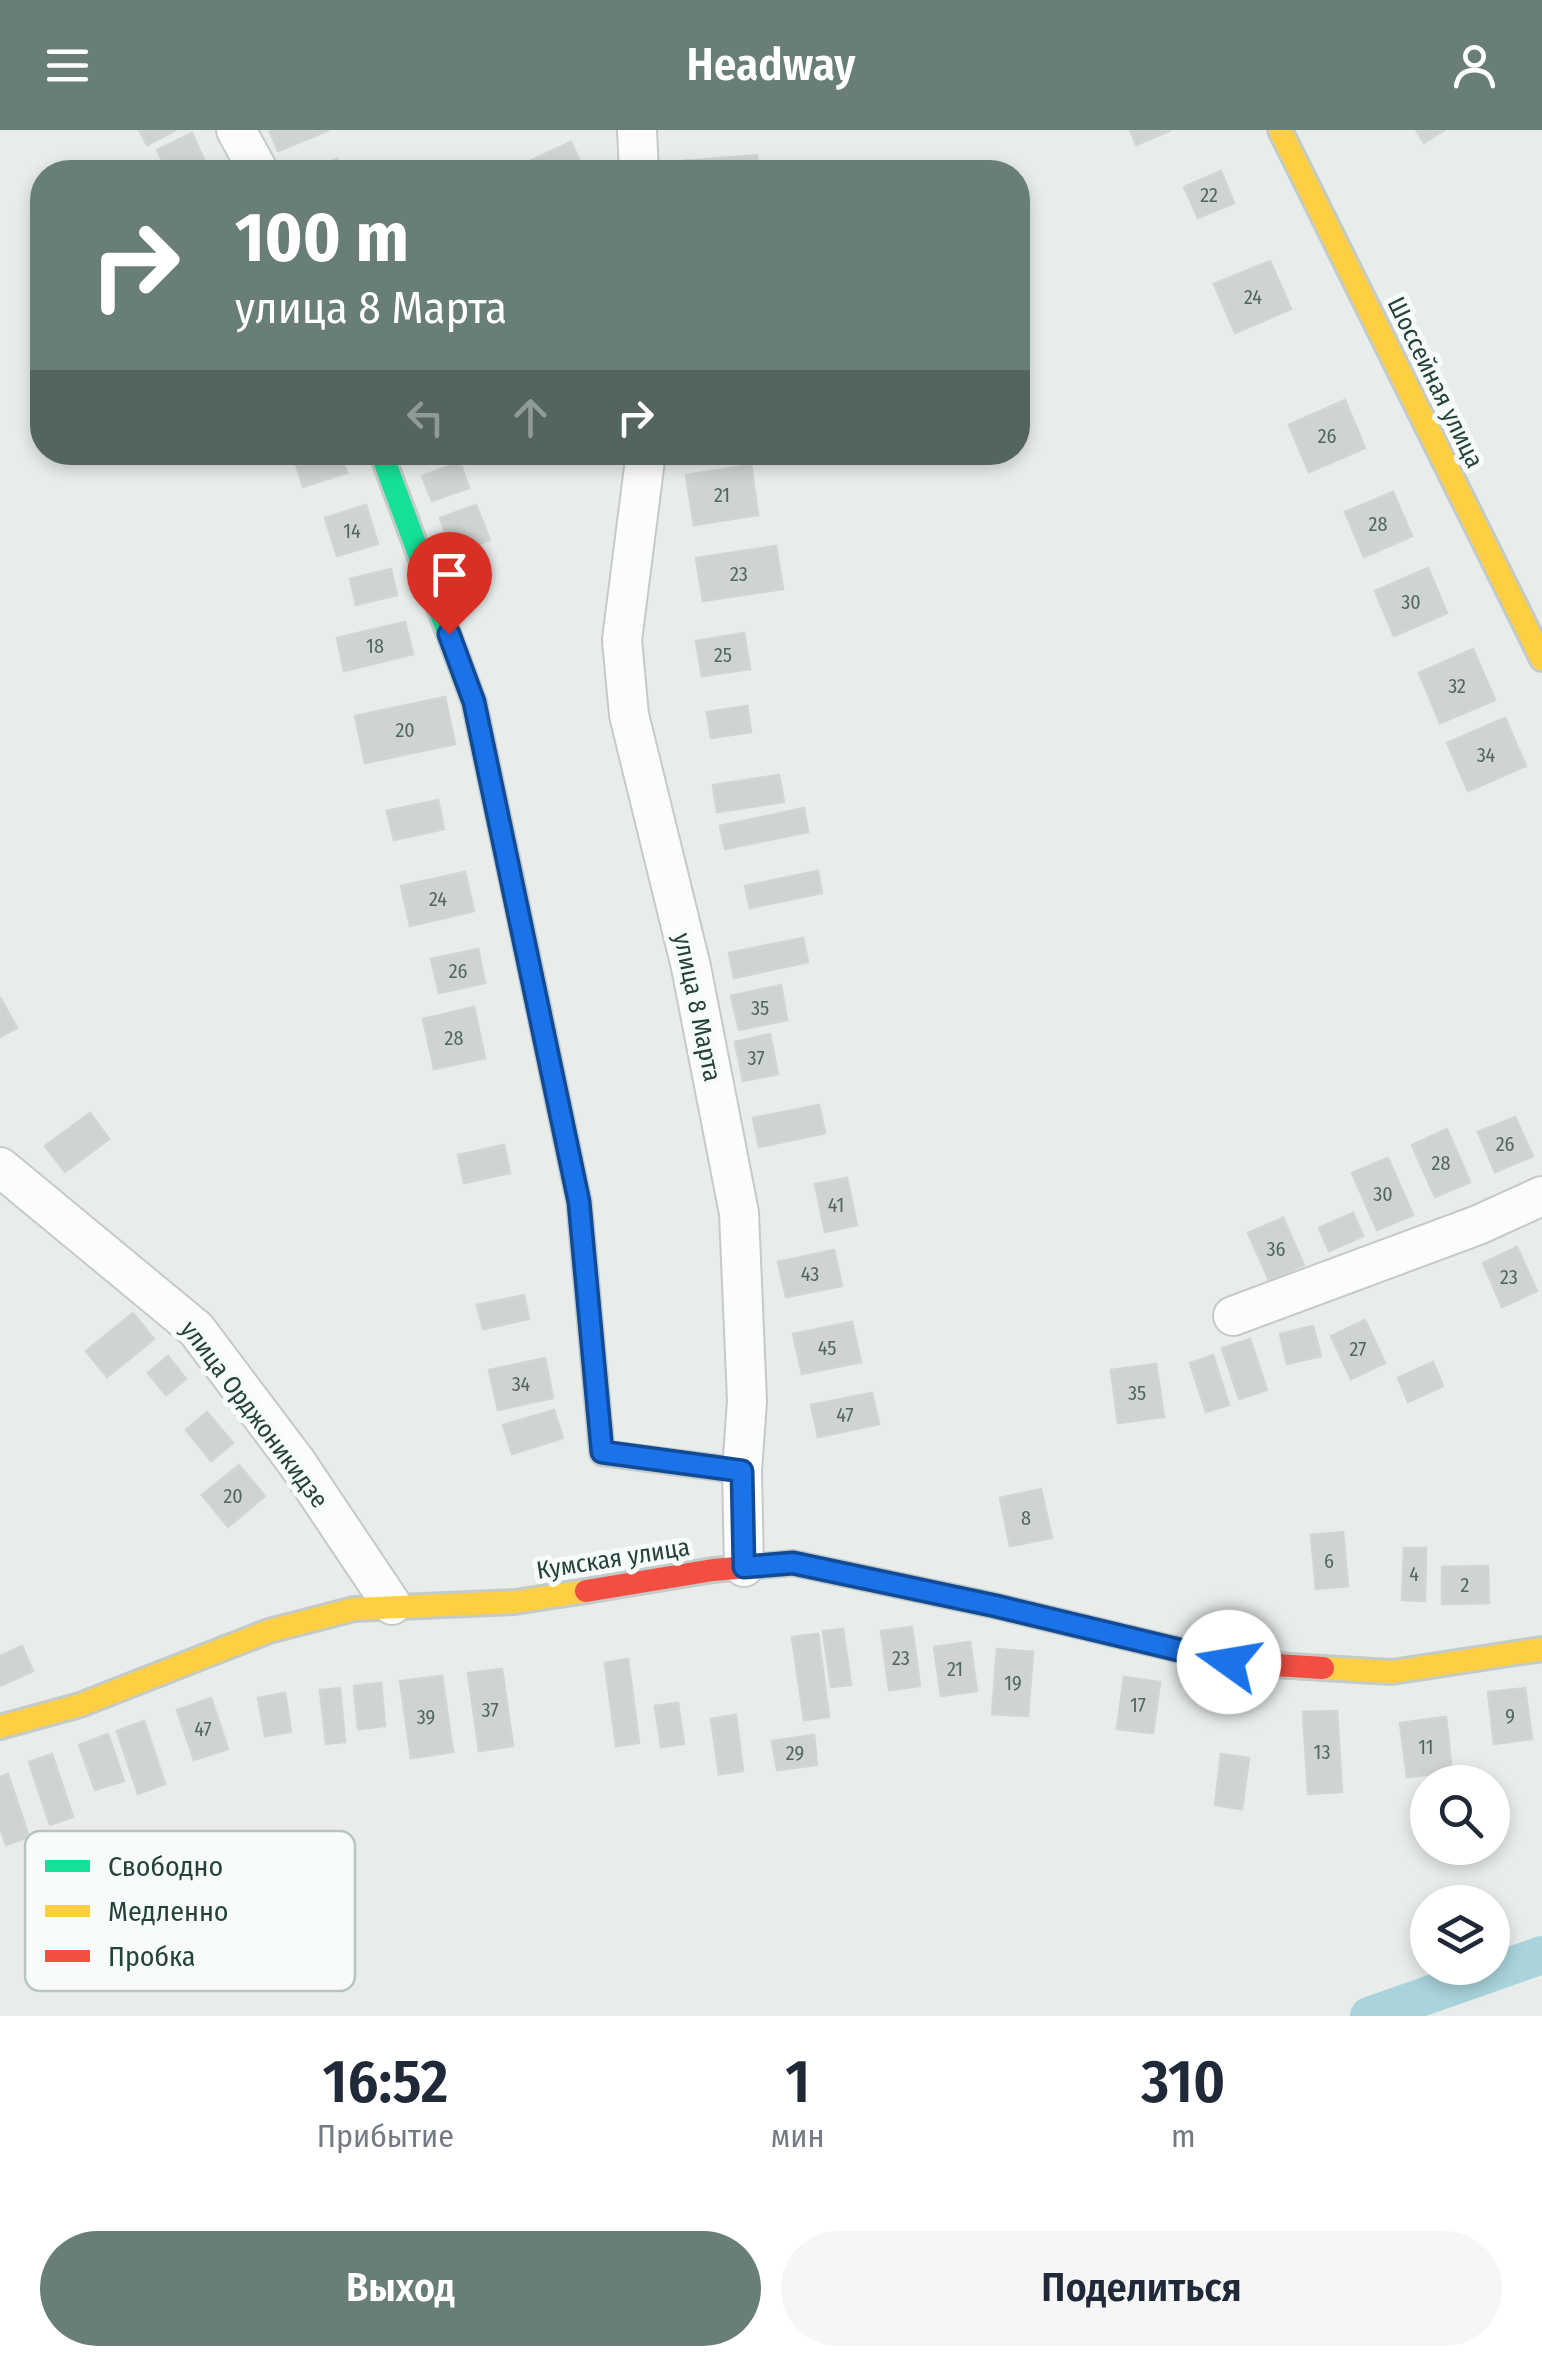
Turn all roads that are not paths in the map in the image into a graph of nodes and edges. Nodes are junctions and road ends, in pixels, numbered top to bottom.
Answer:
1 (236, 130) edge
2 (637, 130) edge
3 (1280, 130) edge
4 (252, 160) edge
5 (638, 160) edge
6 (386, 465) edge
7 (644, 465) edge
8 (1542, 659) edge
9 (0, 1167) edge
10 (1542, 1196) edge
11 (1233, 1316) dead end
12 (742, 1471) junction
13 (744, 1567) junction
14 (392, 1606) junction
15 (1542, 1649) edge
16 (0, 1726) edge

1 - 4 street
2 - 5 street
3 - 8 street, Шоссейная улица
6 - 12 street
7 - 12 street, улица 8 Марта
9 - 14 street, улица Орджоникидзе
10 - 11 street
12 - 13 street, улица 8 Марта
13 - 14 street, Кумская улица
13 - 15 street, Кумская улица
14 - 16 street, Кумская улица

